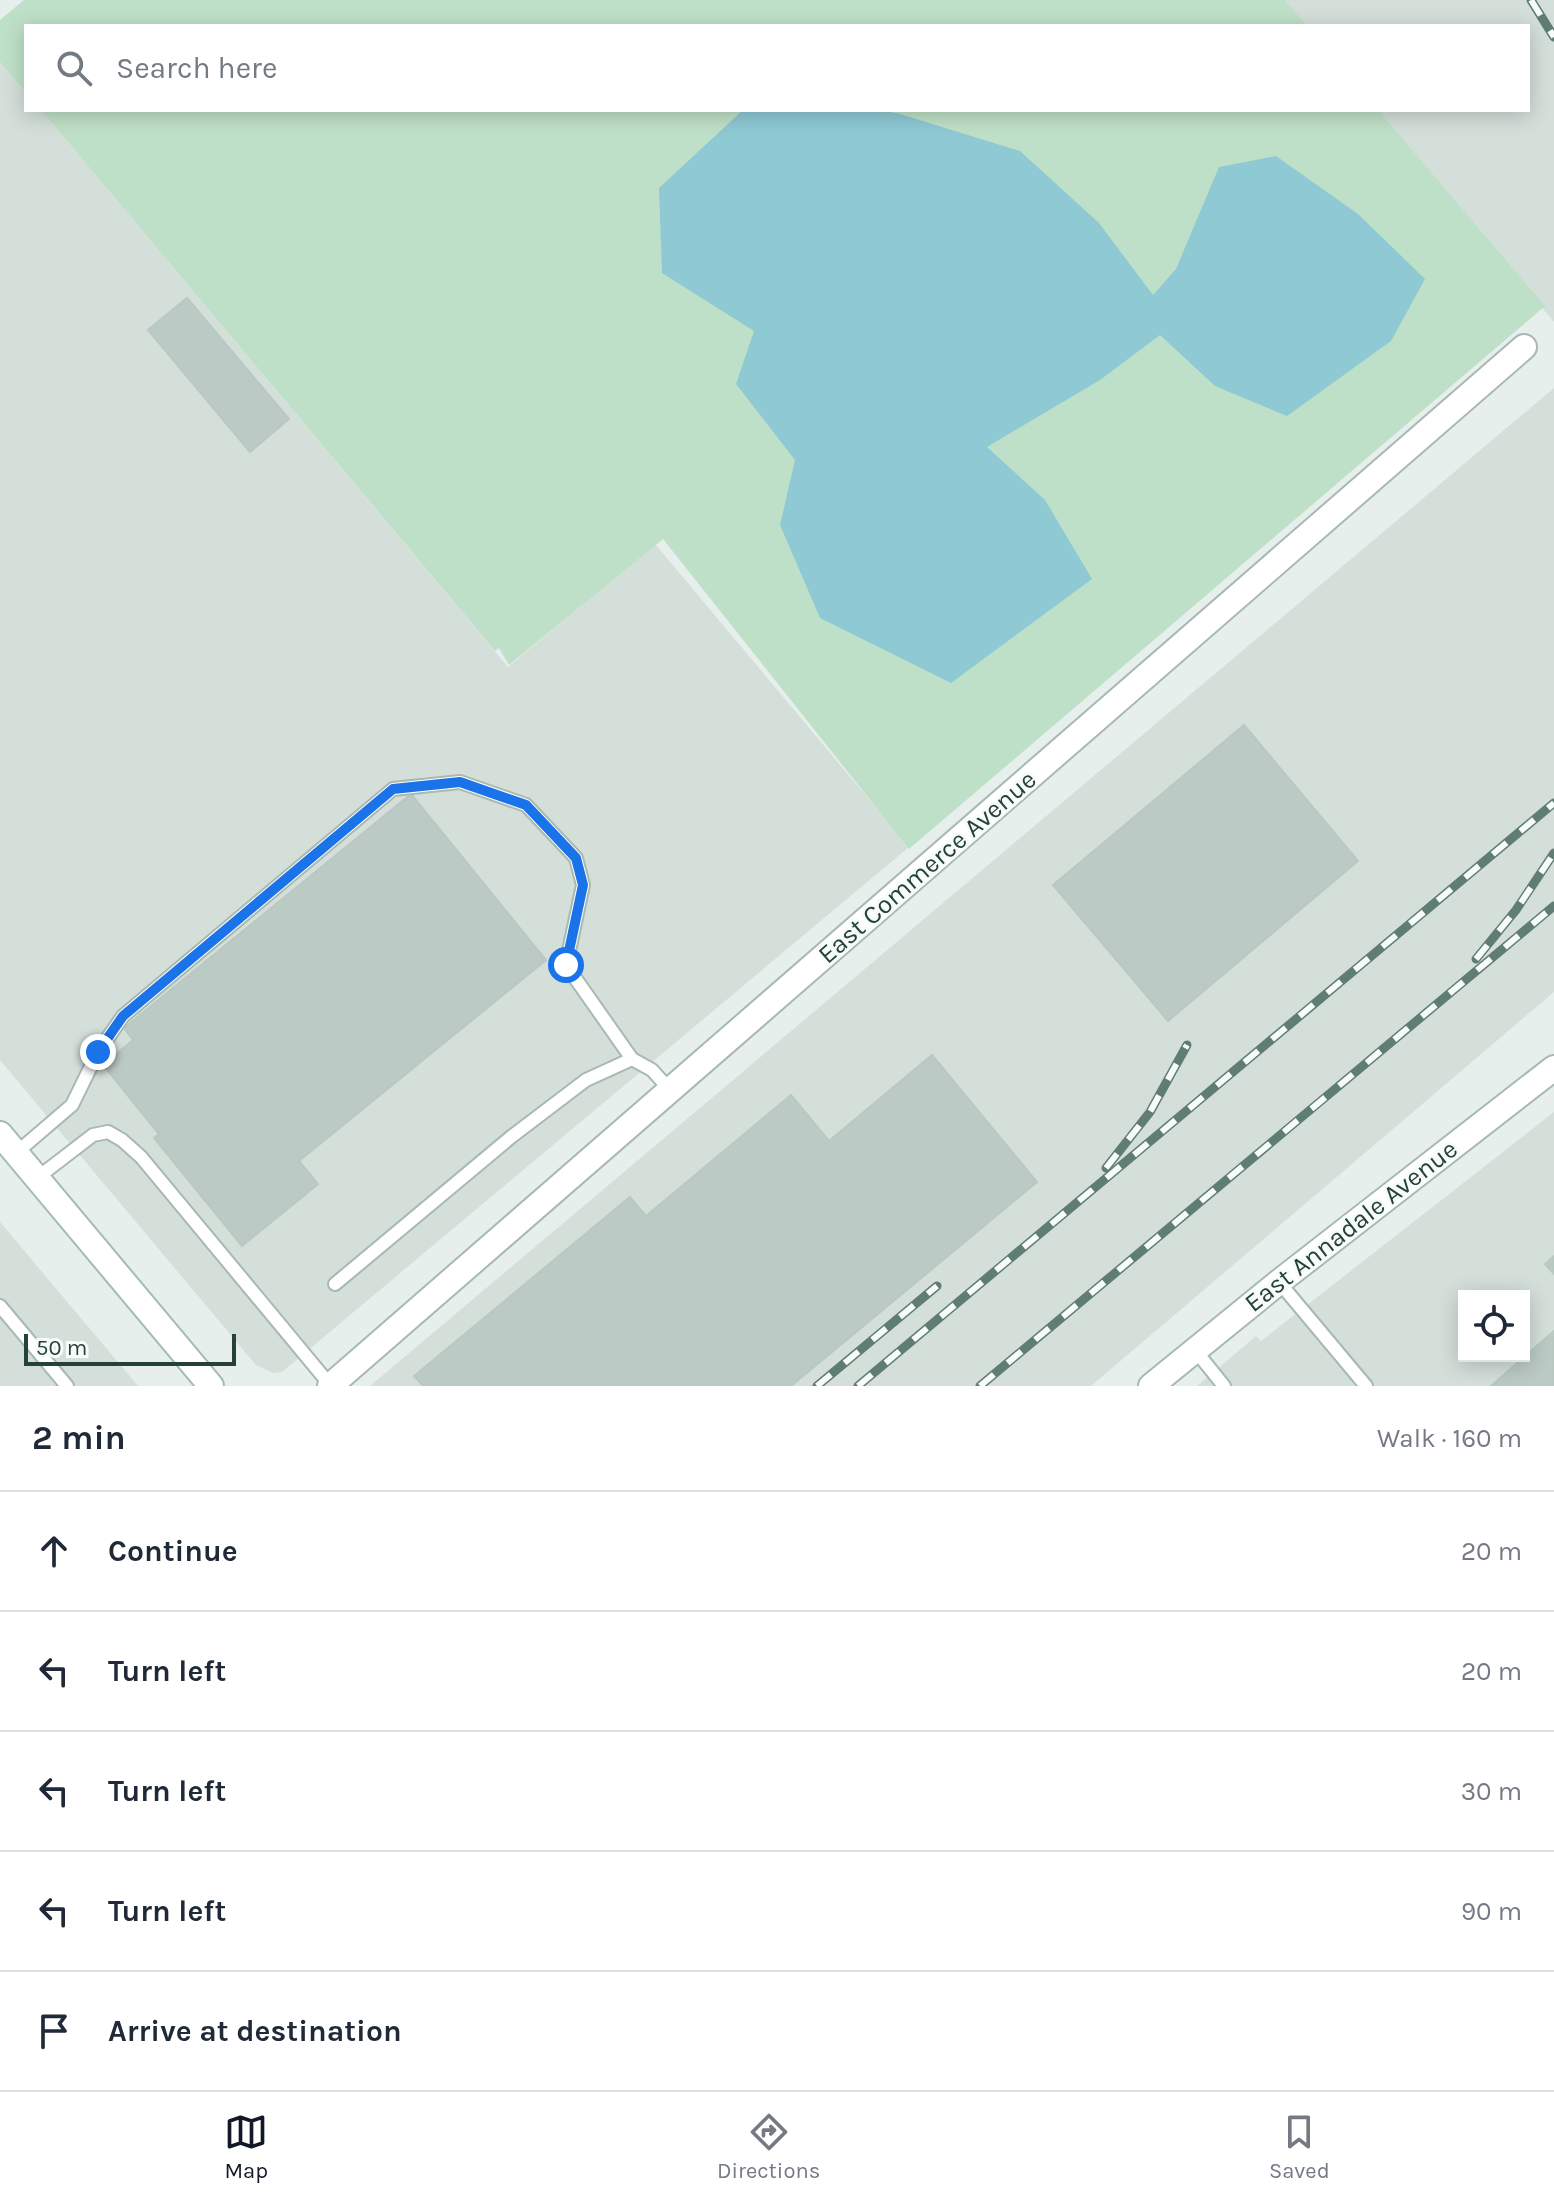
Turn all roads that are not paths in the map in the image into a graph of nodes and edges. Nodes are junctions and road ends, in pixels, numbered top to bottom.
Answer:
1 (1524, 347) dead end
2 (632, 1059) junction
3 (1554, 1068) edge
4 (670, 1090) junction
5 (8, 1143) edge
6 (37, 1178) junction
7 (1279, 1282) junction
8 (335, 1284) dead end
9 (0, 1306) edge
10 (1195, 1350) junction
11 (67, 1386) edge
12 (211, 1386) edge
13 (330, 1386) edge
14 (1151, 1386) edge
15 (1224, 1386) edge
16 (1366, 1386) edge

1 - 4 street, East Commerce Avenue
2 - 4 lane
2 - 5 lane
2 - 8 lane
3 - 7 street, East Annadale Avenue
4 - 13 street, East Commerce Avenue
5 - 6 street
6 - 12 street
6 - 13 lane
7 - 10 street, East Annadale Avenue
7 - 16 lane
9 - 11 lane
10 - 14 street, East Annadale Avenue
10 - 15 lane

